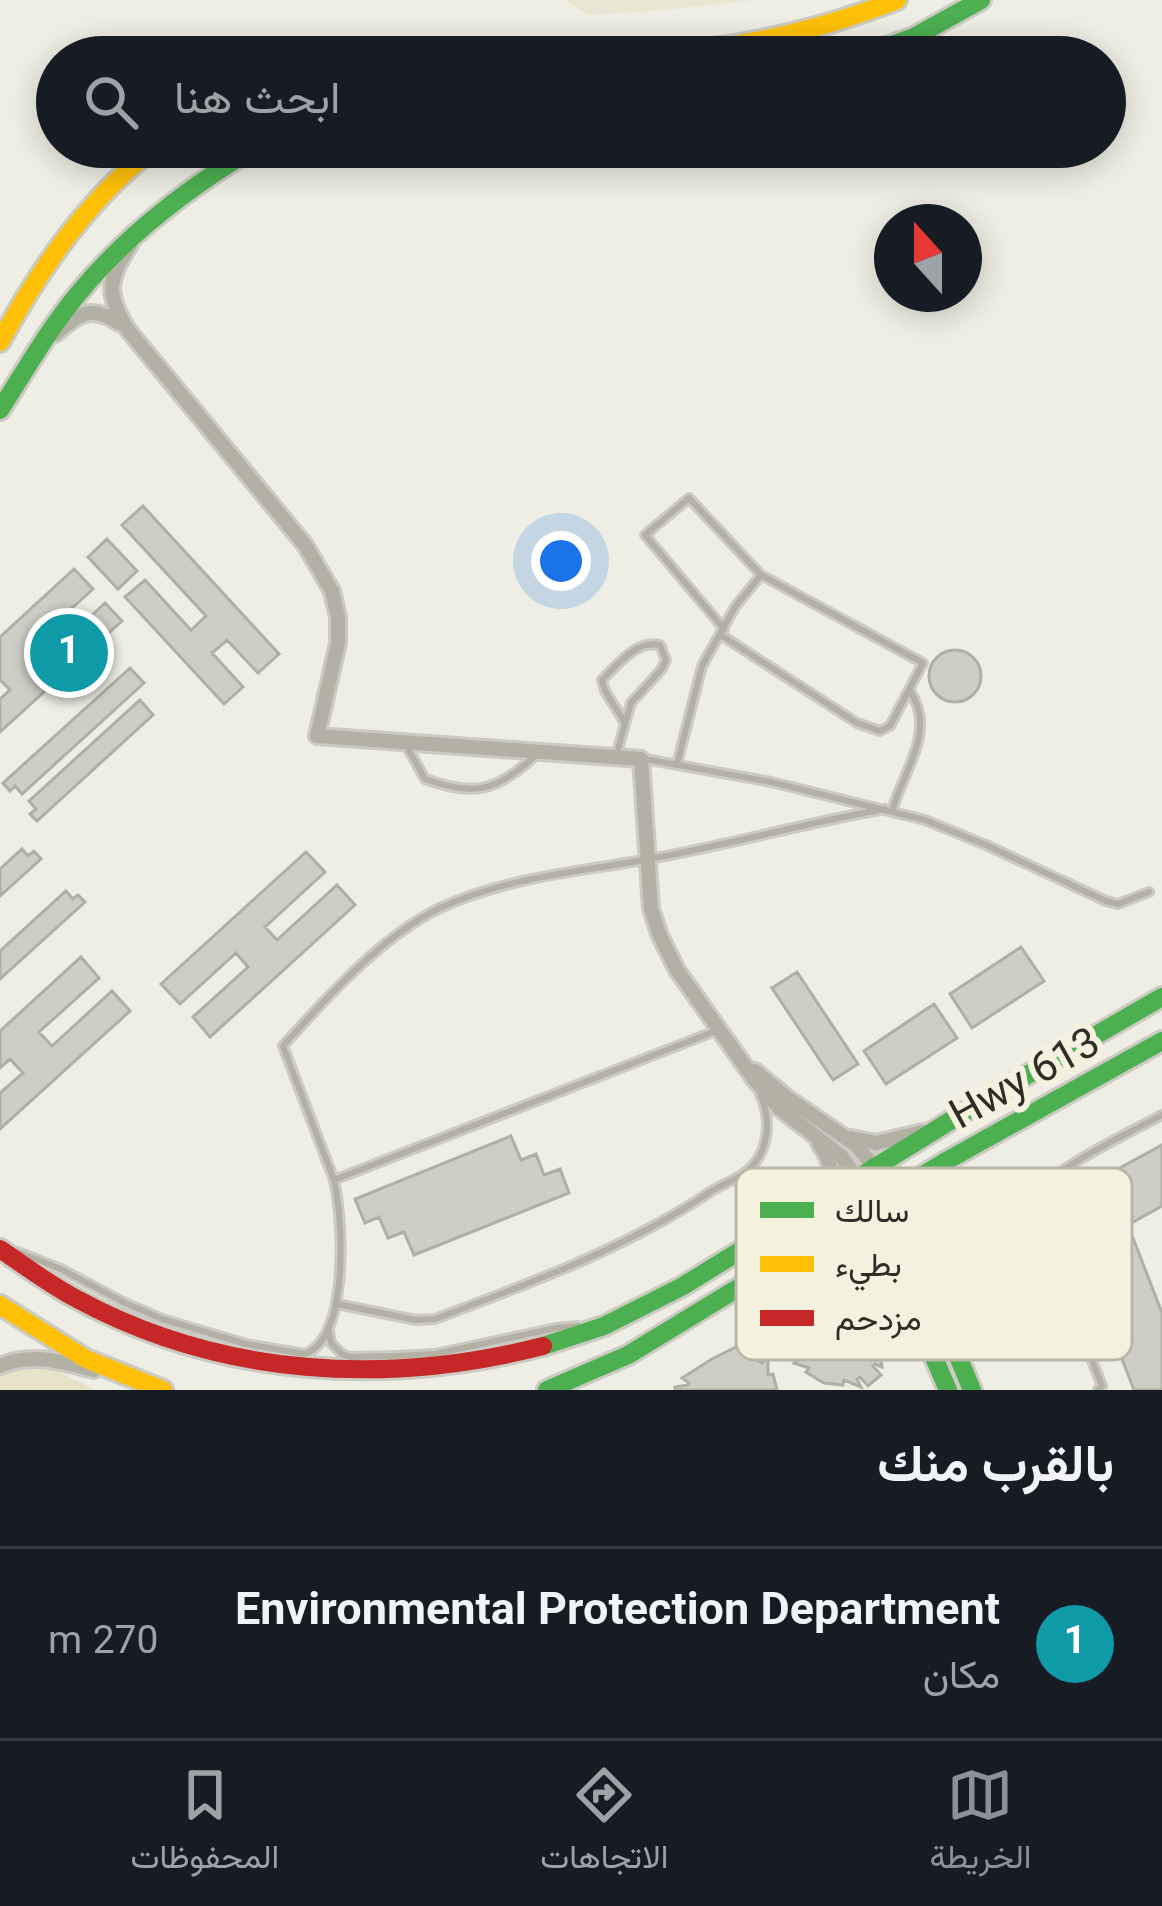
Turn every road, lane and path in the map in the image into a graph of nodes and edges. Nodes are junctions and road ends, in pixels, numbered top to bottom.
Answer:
1 (898, 0) edge
2 (981, 0) edge
3 (783, 36) edge
4 (918, 36) edge
5 (129, 168) edge
6 (222, 168) edge
7 (148, 221) junction
8 (128, 330) junction
9 (0, 342) edge
10 (25, 371) junction
11 (0, 410) edge
12 (760, 575) junction
13 (722, 632) junction
14 (909, 690) junction
15 (625, 723) junction
16 (405, 741) junction
17 (540, 752) junction
18 (616, 756) junction
19 (641, 759) junction
20 (677, 764) junction
21 (889, 810) junction
22 (646, 860) junction
23 (1149, 892) dead end
24 (1162, 998) edge
25 (718, 1030) junction
26 (1162, 1041) edge
27 (742, 1060) junction
28 (754, 1079) junction
29 (1162, 1115) edge
30 (803, 1126) junction
31 (939, 1127) junction
32 (842, 1136) junction
33 (948, 1160) junction
34 (750, 1168) edge
35 (829, 1168) edge
36 (858, 1168) edge
37 (863, 1168) edge
38 (873, 1168) edge
39 (935, 1168) edge
40 (944, 1168) edge
41 (1067, 1168) edge
42 (334, 1180) junction
43 (736, 1180) edge
44 (0, 1247) edge
45 (736, 1251) edge
46 (736, 1290) edge
47 (337, 1304) junction
48 (0, 1305) edge
49 (610, 1324) junction
50 (329, 1331) junction
51 (936, 1360) edge
52 (959, 1360) edge
53 (1092, 1360) edge
54 (0, 1366) edge
55 (134, 1380) junction
56 (565, 1386) edge
57 (163, 1390) edge
58 (547, 1390) edge
59 (948, 1390) edge
60 (972, 1390) edge
61 (1098, 1390) edge

1 - 3 main road
2 - 4 main road
5 - 9 main road
6 - 7 main road
7 - 8 street
7 - 10 main road
8 - 10 street
8 - 16 street
10 - 11 main road
12 - 13 lane
12 - 13 lane
12 - 14 lane
13 - 14 lane
13 - 20 lane
14 - 21 lane
15 - 15 lane
15 - 18 lane
16 - 17 street
16 - 17 lane
17 - 18 street
18 - 19 street
19 - 20 lane
19 - 22 street
20 - 21 lane
21 - 22 lane
21 - 23 lane
22 - 25 street
22 - 42 lane
24 - 31 main road
25 - 27 street
25 - 42 lane
26 - 33 main road, Hwy 613
27 - 28 street
27 - 32 street
28 - 30 street
28 - 34 lane
29 - 41 lane
30 - 35 street
30 - 36 street
31 - 32 street
31 - 38 main road
32 - 37 street
33 - 39 main road, Hwy 613
33 - 40 main road
42 - 47 lane
43 - 47 lane
44 - 49 main road
44 - 50 lane
45 - 49 main road
46 - 56 main road, Hwy 613
47 - 50 lane
48 - 55 main road
49 - 50 lane
51 - 59 main road
52 - 60 main road
53 - 61 lane
54 - 55 street
55 - 57 main road
56 - 58 main road, Hwy 613

